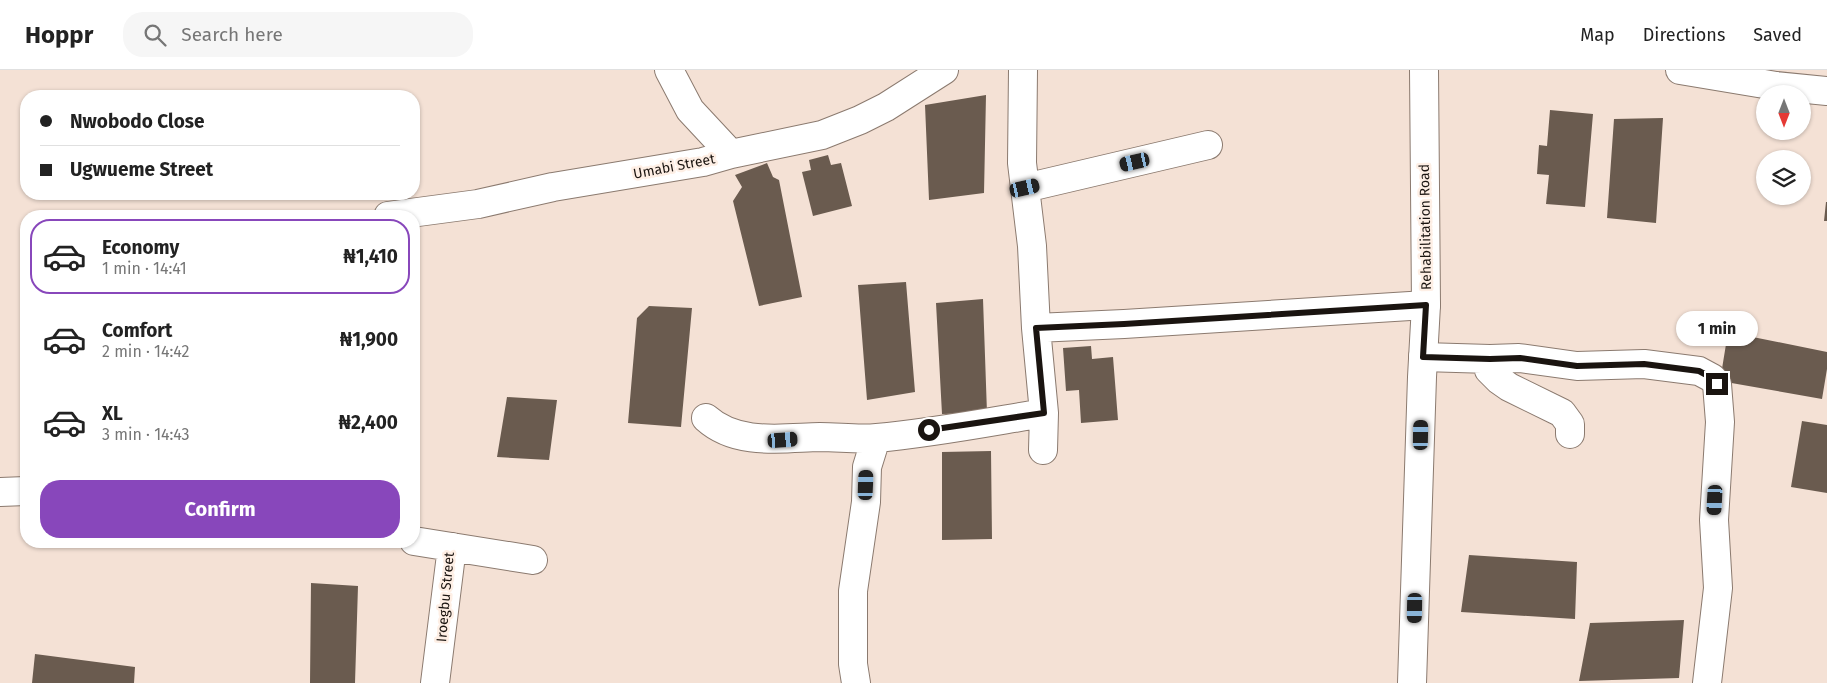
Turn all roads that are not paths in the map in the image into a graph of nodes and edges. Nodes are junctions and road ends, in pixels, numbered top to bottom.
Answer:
1 (669, 70) edge
2 (944, 70) edge
3 (1023, 70) edge
4 (1424, 70) edge
5 (1680, 70) edge
6 (1777, 78) edge
7 (1827, 91) edge
8 (1208, 145) dead end
9 (731, 154) junction
10 (1025, 188) junction
11 (420, 212) edge
12 (1426, 305) junction
13 (1036, 328) junction
14 (1423, 357) junction
15 (1490, 359) junction
16 (1044, 413) junction
17 (706, 418) dead end
18 (1570, 434) dead end
19 (876, 438) junction
20 (1043, 450) dead end
21 (20, 491) edge
22 (0, 492) edge
23 (420, 542) edge
24 (452, 547) junction
25 (533, 560) dead end
26 (436, 683) edge
27 (856, 683) edge
28 (1412, 683) edge
29 (1707, 683) edge

1 - 9 street
2 - 9 street, Umabi Street
3 - 10 street
4 - 12 street, Rehabilitation Road
5 - 6 street
6 - 7 street
8 - 10 street
9 - 11 street, Umabi Street
10 - 13 street
12 - 13 street
12 - 14 street, Rehabilitation Road
13 - 16 street
14 - 15 street
14 - 28 street, Rehabilitation Road
15 - 18 street
15 - 29 street
16 - 19 street
16 - 20 street
17 - 19 street
19 - 27 street
21 - 22 street
23 - 24 street, Iroegbu Street
24 - 25 street
24 - 26 street, Iroegbu Street

